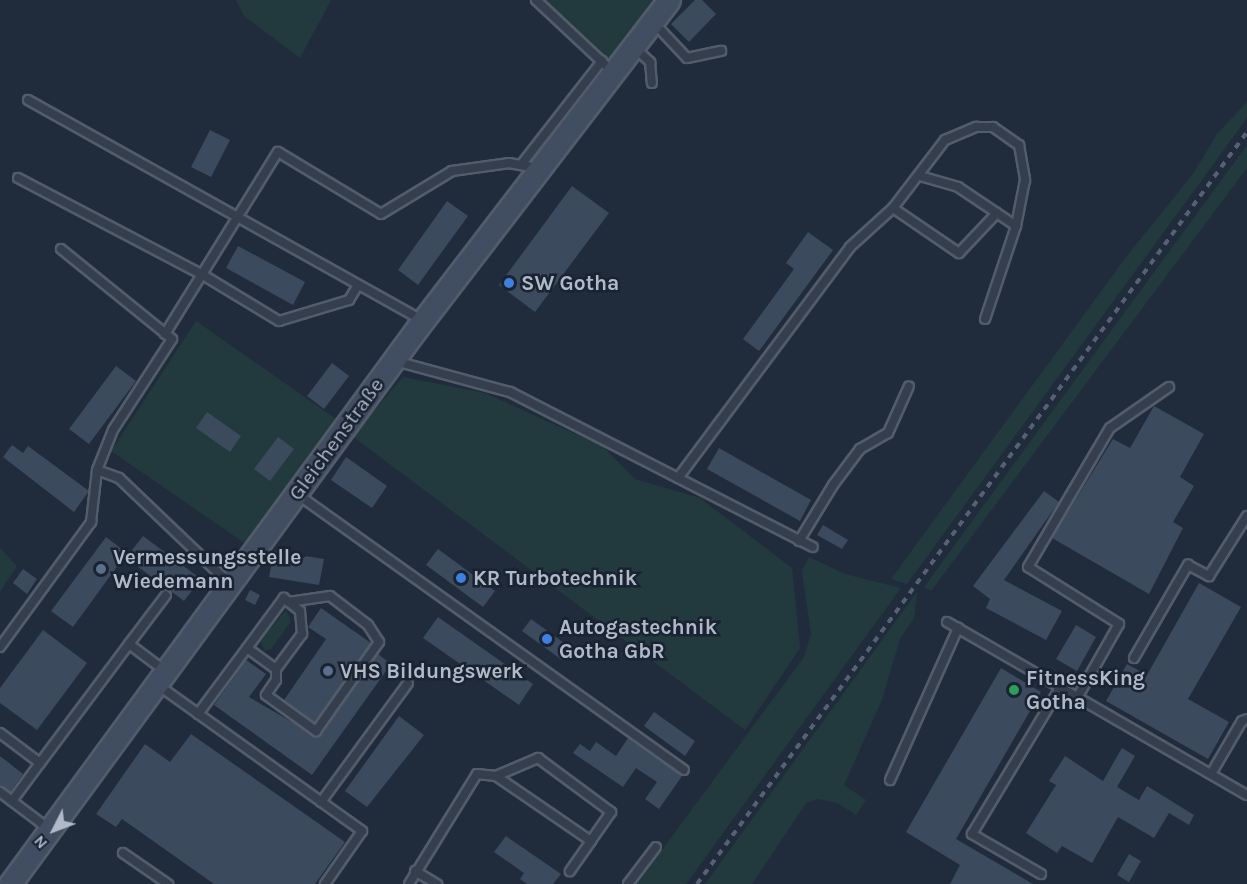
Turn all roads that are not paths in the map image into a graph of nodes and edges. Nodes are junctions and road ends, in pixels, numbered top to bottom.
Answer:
1 (536, 0) edge
2 (669, 0) edge
3 (651, 21) junction
4 (632, 45) junction
5 (721, 51) dead end
6 (607, 66) junction
7 (652, 83) dead end
8 (28, 100) dead end
9 (529, 167) junction
10 (920, 176) junction
11 (18, 178) dead end
12 (893, 208) junction
13 (997, 213) junction
14 (240, 219) junction
15 (1016, 226) junction
16 (60, 249) dead end
17 (203, 275) junction
18 (358, 285) junction
19 (985, 319) dead end
20 (423, 321) junction
21 (165, 334) junction
22 (393, 360) junction
23 (909, 386) dead end
24 (1169, 387) dead end
25 (97, 470) junction
26 (678, 478) junction
27 (296, 493) junction
28 (1247, 516) edge
29 (799, 541) junction
30 (813, 548) dead end
31 (230, 584) junction
32 (166, 595) dead end
33 (288, 602) junction
34 (947, 622) dead end
35 (958, 628) junction
36 (129, 644) junction
37 (0, 647) edge
38 (247, 648) junction
39 (1134, 658) dead end
40 (276, 669) junction
41 (161, 678) junction
42 (408, 683) dead end
43 (1060, 688) junction
44 (1077, 698) junction
45 (198, 714) junction
46 (1247, 719) edge
47 (0, 734) edge
48 (40, 763) junction
49 (684, 770) dead end
50 (1211, 774) junction
51 (496, 776) junction
52 (890, 780) dead end
53 (0, 792) edge
54 (1247, 795) edge
55 (12, 801) junction
56 (321, 802) junction
57 (50, 830) junction
58 (591, 841) junction
59 (657, 847) dead end
60 (123, 853) dead end
61 (415, 871) junction
62 (570, 872) dead end
63 (1041, 874) dead end
64 (10, 884) edge
65 (168, 884) edge
66 (325, 884) edge
67 (409, 884) edge
68 (437, 884) edge
69 (628, 884) edge

1 - 6 lane
2 - 3 street, Gleichenstraße
3 - 4 street, Gleichenstraße
3 - 5 lane
4 - 6 street, Gleichenstraße
4 - 7 lane
6 - 9 street, Gleichenstraße
8 - 14 lane
9 - 14 lane
9 - 20 street, Gleichenstraße
10 - 12 lane
10 - 13 lane
10 - 15 lane
11 - 17 lane
12 - 13 lane
12 - 26 lane
13 - 15 lane
14 - 17 lane
14 - 18 lane
15 - 19 lane
16 - 21 lane
17 - 18 lane
17 - 21 lane
18 - 20 lane
20 - 22 street, Gleichenstraße
21 - 25 lane
22 - 26 lane
22 - 27 street, Gleichenstraße
23 - 29 lane
24 - 44 lane
25 - 31 lane
25 - 37 lane
26 - 29 lane
27 - 31 street, Gleichenstraße
27 - 49 lane
28 - 39 lane
29 - 30 lane
31 - 41 street, Gleichenstraße
32 - 36 lane
33 - 38 lane
33 - 40 lane
33 - 40 lane
34 - 35 lane
35 - 43 lane
35 - 52 lane
36 - 41 lane
36 - 48 lane
38 - 40 lane
38 - 45 lane
41 - 45 lane
41 - 57 street, Gleichenstraße
42 - 56 lane
43 - 44 lane
43 - 63 lane
44 - 50 lane
45 - 56 lane
46 - 50 lane
47 - 48 lane
48 - 55 lane
50 - 54 lane
51 - 58 lane
51 - 58 lane
51 - 61 lane
53 - 55 lane
55 - 57 lane
56 - 66 lane
57 - 64 street, Gleichenstraße
58 - 62 lane
59 - 69 lane
60 - 65 lane
61 - 67 lane
61 - 68 lane

